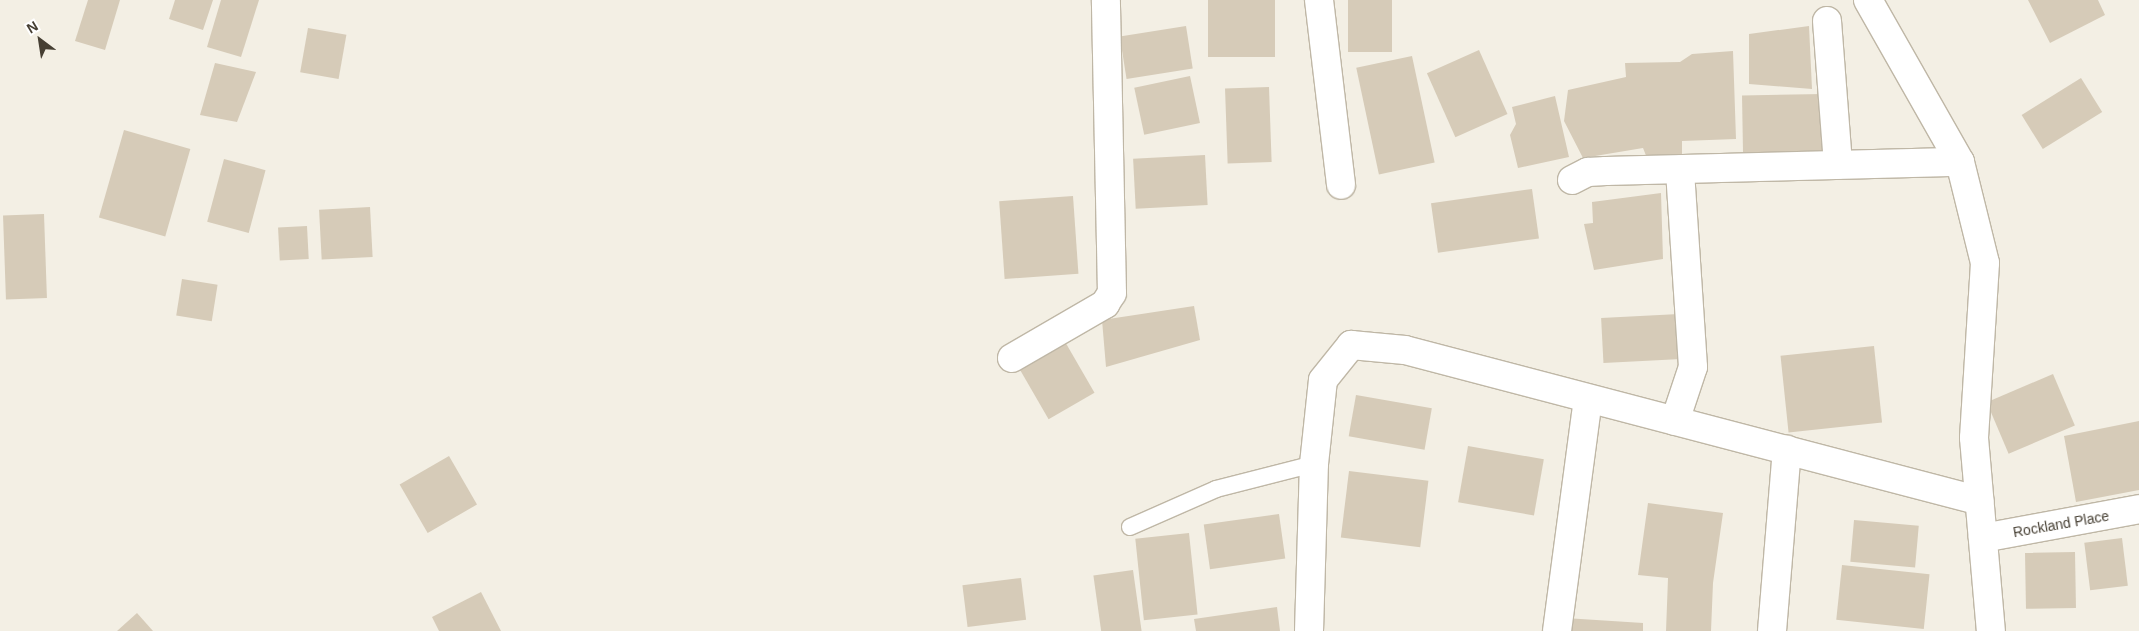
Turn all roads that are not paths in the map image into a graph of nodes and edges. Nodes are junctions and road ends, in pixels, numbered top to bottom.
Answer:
1 (1106, 0) edge
2 (1319, 0) edge
3 (1868, 0) edge
4 (1827, 20) dead end
5 (1960, 162) junction
6 (1838, 165) junction
7 (1680, 169) junction
8 (1572, 180) dead end
9 (1341, 184) dead end
10 (1012, 358) dead end
11 (1588, 399) junction
12 (1675, 422) junction
13 (1787, 450) junction
14 (1314, 464) junction
15 (1980, 501) junction
16 (2139, 509) edge
17 (1130, 528) dead end
18 (1983, 538) junction
19 (1309, 631) edge
20 (1557, 631) edge
21 (1772, 631) edge
22 (1991, 631) edge

1 - 10 street
2 - 9 street
3 - 5 street
4 - 6 street
5 - 6 street
5 - 15 street
6 - 7 street
7 - 8 street
7 - 12 street
11 - 12 street
11 - 14 street
11 - 20 street
12 - 13 street
13 - 15 street
13 - 21 street
14 - 17 lane
14 - 19 street
15 - 18 street
16 - 18 street, Rockland Place
18 - 22 street

